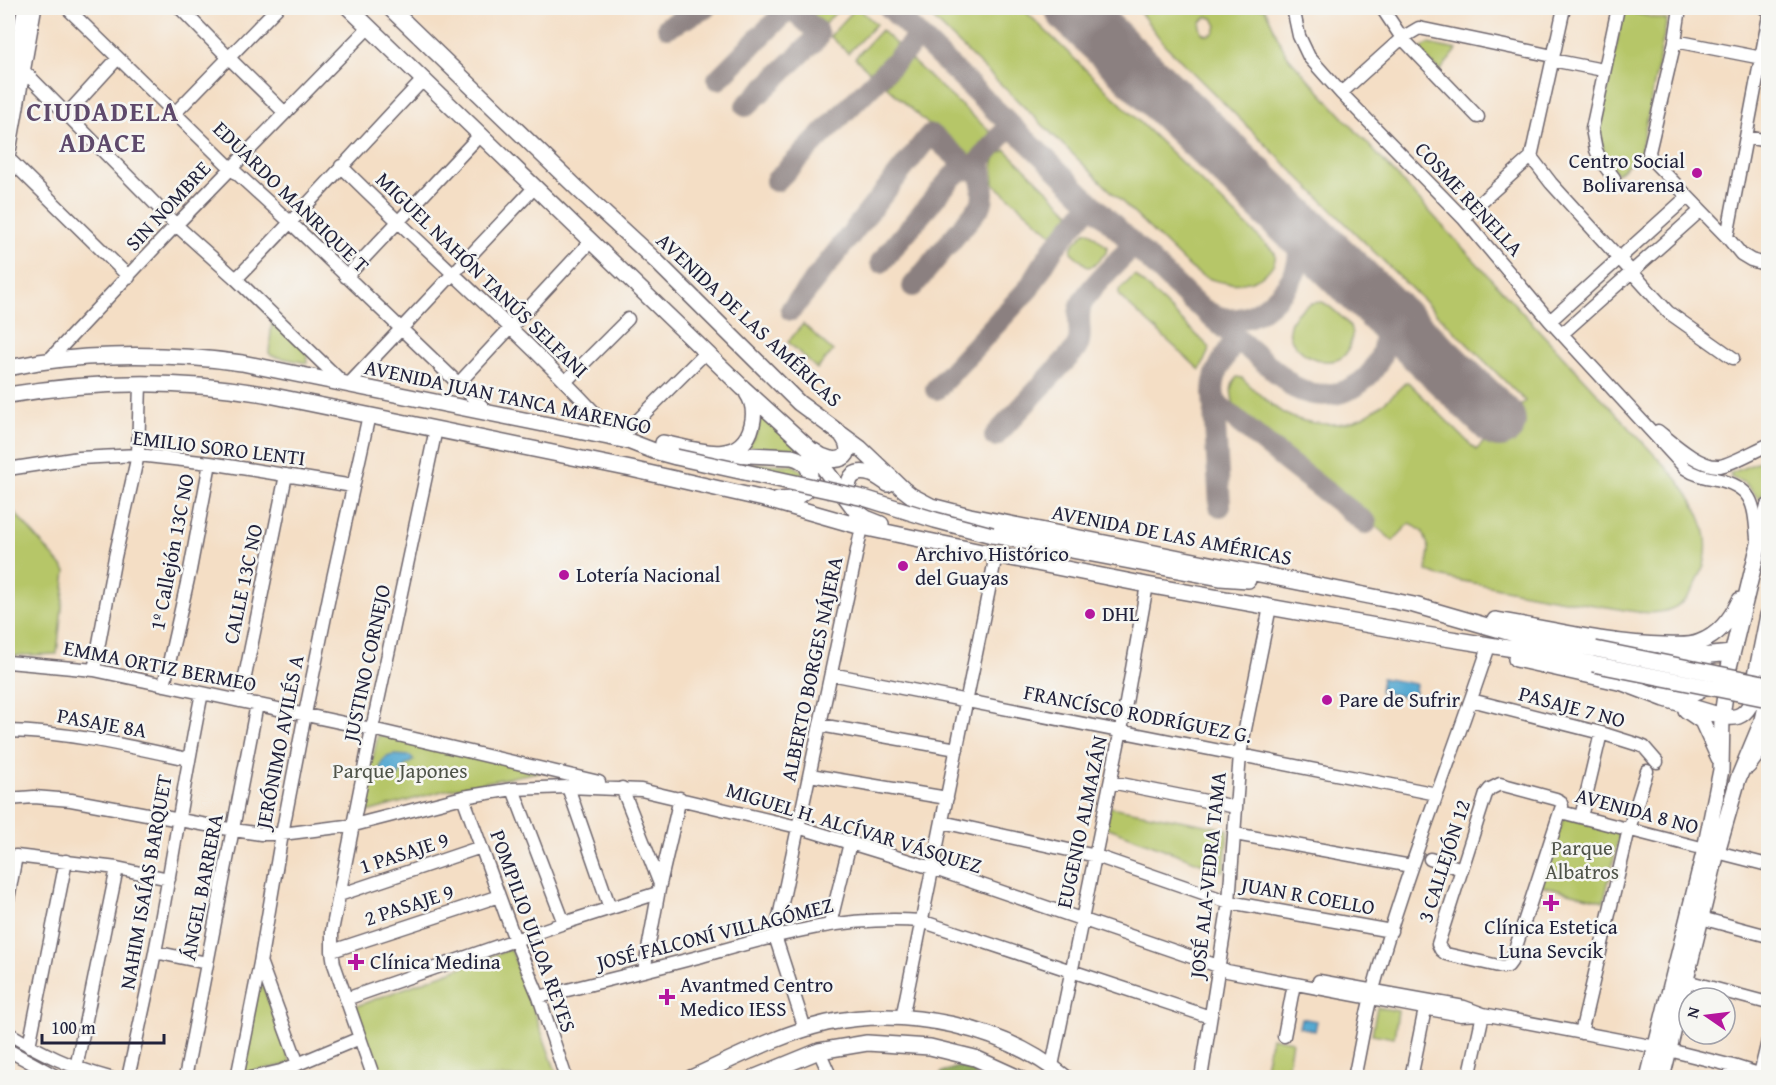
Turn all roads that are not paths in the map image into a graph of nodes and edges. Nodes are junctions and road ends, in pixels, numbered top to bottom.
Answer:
1 (24, 8) edge
2 (36, 8) edge
3 (68, 8) edge
4 (180, 8) edge
5 (277, 8) edge
6 (349, 8) edge
7 (390, 8) edge
8 (1293, 8) edge
9 (1382, 8) edge
10 (1564, 8) edge
11 (1618, 8) edge
12 (1680, 8) edge
13 (1764, 8) edge
14 (1768, 9) edge
15 (1768, 21) edge
16 (369, 27) junction
17 (1402, 38) junction
18 (1675, 41) junction
19 (118, 58) junction
20 (229, 58) junction
21 (1552, 58) junction
22 (1762, 58) junction
23 (1603, 70) junction
24 (24, 71) junction
25 (423, 80) junction
26 (1341, 93) junction
27 (8, 96) edge
28 (175, 113) junction
29 (285, 113) junction
30 (66, 115) junction
31 (1478, 117) dead end
32 (480, 135) junction
33 (1746, 137) junction
34 (1768, 141) edge
35 (1531, 157) junction
36 (8, 159) edge
37 (341, 166) junction
38 (231, 168) junction
39 (1614, 178) dead end
40 (535, 187) junction
41 (1687, 197) junction
42 (1700, 211) junction
43 (1463, 218) junction
44 (397, 222) junction
45 (291, 223) junction
46 (176, 225) junction
47 (1726, 237) junction
48 (591, 241) junction
49 (1768, 257) edge
50 (1618, 259) junction
51 (1768, 266) edge
52 (454, 273) junction
53 (1631, 273) junction
54 (129, 277) junction
55 (346, 277) junction
56 (236, 279) junction
57 (628, 319) dead end
58 (1550, 321) junction
59 (511, 328) junction
60 (401, 329) junction
61 (1562, 334) junction
62 (706, 352) junction
63 (1733, 358) dead end
64 (48, 362) junction
65 (8, 368) edge
66 (565, 382) junction
67 (140, 383) junction
68 (346, 383) junction
69 (458, 384) junction
70 (743, 388) junction
71 (8, 395) edge
72 (1631, 411) junction
73 (489, 413) junction
74 (369, 415) junction
75 (436, 429) junction
76 (841, 434) junction
77 (623, 440) junction
78 (1768, 445) edge
79 (809, 448) junction
80 (712, 453) junction
81 (138, 455) junction
82 (210, 463) junction
83 (8, 469) edge
84 (286, 476) junction
85 (353, 486) junction
86 (764, 499) junction
87 (931, 506) junction
88 (1768, 507) edge
89 (864, 522) junction
90 (1054, 533) junction
91 (993, 534) joint
92 (1758, 547) junction
93 (1092, 554) junction
94 (996, 555) junction
95 (1752, 576) junction
96 (1147, 585) junction
97 (1316, 586) junction
98 (1270, 607) junction
99 (1431, 609) junction
100 (1768, 615) edge
101 (1426, 635) junction
102 (1634, 644) junction
103 (1487, 652) junction
104 (1732, 653) junction
105 (1594, 657) junction
106 (1691, 657) junction
107 (8, 662) edge
108 (94, 670) junction
109 (831, 674) junction
110 (1623, 683) junction
111 (1768, 684) edge
112 (164, 685) junction
113 (202, 693) junction
114 (1768, 697) edge
115 (1665, 699) junction
116 (1471, 700) junction
117 (240, 701) junction
118 (967, 701) junction
119 (257, 704) junction
120 (305, 714) junction
121 (1722, 716) junction
122 (1766, 716) edge
123 (820, 724) junction
124 (372, 729) junction
125 (8, 731) edge
126 (1121, 732) junction
127 (1601, 733) junction
128 (1768, 744) edge
129 (957, 749) junction
130 (1240, 754) junction
131 (188, 759) junction
132 (1657, 762) dead end
133 (1720, 765) junction
134 (1647, 771) dead end
135 (810, 774) junction
136 (1111, 782) junction
137 (1500, 784) joint
138 (568, 786) junction
139 (621, 788) junction
140 (513, 789) junction
141 (1437, 794) junction
142 (463, 797) junction
143 (680, 798) junction
144 (946, 798) junction
145 (8, 799) edge
146 (1236, 807) junction
147 (1729, 809) junction
148 (1561, 812) junction
149 (1581, 817) junction
150 (179, 821) junction
151 (942, 822) junction
152 (354, 825) junction
153 (798, 827) junction
154 (1629, 829) junction
155 (234, 830) junction
156 (282, 834) junction
157 (1234, 834) junction
158 (850, 843) junction
159 (481, 848) junction
160 (1711, 850) junction
161 (12, 856) edge
162 (1096, 856) junction
163 (1430, 859) dead end
164 (66, 861) junction
165 (1768, 865) edge
166 (1412, 866) junction
167 (117, 868) junction
168 (932, 868) junction
169 (1462, 869) junction
170 (169, 879) junction
171 (659, 888) junction
172 (339, 895) junction
173 (499, 896) junction
174 (8, 898) edge
175 (1229, 902) junction
176 (610, 908) junction
177 (1701, 918) junction
178 (921, 921) junction
179 (1082, 921) junction
180 (564, 923) junction
181 (830, 924) junction
182 (1391, 931) junction
183 (775, 936) junction
184 (1768, 936) edge
185 (515, 940) junction
186 (332, 951) junction
187 (155, 952) junction
188 (207, 963) junction
189 (260, 963) junction
190 (1218, 966) junction
191 (1072, 970) junction
192 (644, 971) junction
193 (1686, 981) junction
194 (1294, 984) junction
195 (1371, 995) junction
196 (538, 997) junction
197 (346, 999) junction
198 (1768, 1003) edge
199 (1425, 1009) junction
200 (1484, 1014) junction
201 (1210, 1017) junction
202 (902, 1018) junction
203 (805, 1029) junction
204 (8, 1033) edge
205 (1581, 1033) junction
206 (1284, 1036) dead end
207 (360, 1038) junction
208 (1768, 1041) edge
209 (29, 1046) junction
210 (1662, 1048) junction
211 (8, 1050) edge
212 (819, 1051) junction
213 (298, 1064) junction
214 (1052, 1066) junction
215 (76, 1068) junction
216 (1731, 1072) edge
217 (1764, 1075) edge
218 (59, 1077) edge
219 (110, 1077) edge
220 (128, 1077) edge
221 (185, 1077) edge
222 (237, 1077) edge
223 (250, 1077) edge
224 (374, 1077) edge
225 (566, 1077) edge
226 (691, 1077) edge
227 (753, 1077) edge
228 (831, 1077) edge
229 (1019, 1077) edge
230 (1066, 1077) edge
231 (1202, 1077) edge
232 (1354, 1077) edge
233 (1411, 1077) edge
234 (1469, 1077) edge
235 (1648, 1077) edge
236 (1662, 1077) edge

1 - 27 street
2 - 24 street
3 - 19 street, EDUARDO MANRIQUE T
4 - 20 street
5 - 20 street
6 - 16 main road
7 - 76 main road, AVENIDA DE LAS AMÉRICAS
8 - 26 street, COSME RENELLA
9 - 17 street
10 - 21 street
11 - 23 street
12 - 18 street
13 - 14 street
15 - 22 street
16 - 25 main road
16 - 29 street, SIN NOMBRE
17 - 21 street
17 - 26 street
17 - 31 street
18 - 22 street
18 - 41 street
19 - 28 street, EDUARDO MANRIQUE T
19 - 30 street
20 - 28 street
20 - 29 street
21 - 23 street
21 - 35 street
22 - 33 street
23 - 39 street
24 - 30 street
24 - 36 street
25 - 32 main road
25 - 37 street
26 - 43 street, COSME RENELLA
28 - 38 street, EDUARDO MANRIQUE T
29 - 38 street, SIN NOMBRE
30 - 46 street
32 - 40 main road
32 - 44 street
33 - 34 street
33 - 47 street
35 - 43 street
35 - 50 street
36 - 54 street
37 - 44 street, MIGUEL NAHÓN TANÚS SELFANI
37 - 45 street
38 - 45 street, EDUARDO MANRIQUE T
38 - 46 street, SIN NOMBRE
40 - 48 main road
40 - 52 street
41 - 42 street
41 - 50 street
42 - 47 street
42 - 53 street
43 - 58 street, COSME RENELLA
44 - 52 street, MIGUEL NAHÓN TANÚS SELFANI
44 - 55 street
45 - 55 street, EDUARDO MANRIQUE T
45 - 56 street
46 - 54 street, SIN NOMBRE
46 - 56 street
47 - 49 street
47 - 51 street
48 - 59 street
48 - 62 main road
50 - 53 street
50 - 58 street
52 - 59 street, MIGUEL NAHÓN TANÚS SELFANI
52 - 60 street
53 - 61 street
53 - 63 street
54 - 64 street, SIN NOMBRE
55 - 60 street, EDUARDO MANRIQUE T
56 - 68 street
57 - 66 street
58 - 61 street, COSME RENELLA
59 - 66 street, MIGUEL NAHÓN TANÚS SELFANI
59 - 69 street
60 - 68 street
60 - 69 street, EDUARDO MANRIQUE T
61 - 72 street, COSME RENELLA
62 - 70 main road
62 - 77 street
64 - 65 main road, AVENIDA JUAN TANCA MARENGO
64 - 68 main road, AVENIDA JUAN TANCA MARENGO
66 - 77 street, MIGUEL NAHÓN TANÚS SELFANI
67 - 71 main road
67 - 74 main road
67 - 81 street
68 - 73 main road, AVENIDA JUAN TANCA MARENGO
69 - 73 street, EDUARDO MANRIQUE T
70 - 79 main road
70 - 80 main road
72 - 78 street, COSME RENELLA
72 - 92 street, COSME RENELLA
73 - 77 main road, AVENIDA JUAN TANCA MARENGO
74 - 75 main road
74 - 85 street, JERÓNIMO AVILÉS A
75 - 86 main road
75 - 124 street, JUSTINO CORNEJO
76 - 79 main road
76 - 87 main road, AVENIDA DE LAS AMÉRICAS
77 - 80 main road
77 - 91 main road, AVENIDA JUAN TANCA MARENGO, bridge
79 - 89 main road
80 - 86 main road
81 - 82 street, EMILIO SORO LENTI
81 - 83 street, EMILIO SORO LENTI
81 - 108 street
82 - 84 street, EMILIO SORO LENTI
82 - 112 street, 1º Callejón 13C NO
84 - 85 street, EMILIO SORO LENTI
84 - 117 street, CALLE 13C NO
85 - 120 street, JERÓNIMO AVILÉS A
86 - 89 main road
87 - 89 main road
87 - 90 main road, AVENIDA DE LAS AMÉRICAS
88 - 92 main road
89 - 94 main road, AVENIDA DE LAS AMÉRICAS
89 - 109 street, ALBERTO BORGES NÁJERA
90 - 93 main road
90 - 97 main road, AVENIDA DE LAS AMÉRICAS
91 - 93 main road, AVENIDA DE LAS AMÉRICAS
92 - 95 main road
93 - 97 main road, AVENIDA DE LAS AMÉRICAS
94 - 96 main road, AVENIDA DE LAS AMÉRICAS
94 - 118 street
95 - 102 main road
95 - 104 main road
96 - 98 main road, AVENIDA DE LAS AMÉRICAS
96 - 126 street, EUGENIO ALMAZÁN
97 - 99 main road, AVENIDA DE LAS AMÉRICAS
98 - 101 main road, AVENIDA DE LAS AMÉRICAS
98 - 130 street, JOSÉ ALA-VEDRA TAMA
99 - 102 main road
99 - 105 main road, AVENIDA DE LAS AMÉRICAS
100 - 121 main road
101 - 103 main road
101 - 105 main road, AVENIDA DE LAS AMÉRICAS
102 - 106 main road
103 - 110 main road
103 - 116 street
104 - 106 main road
104 - 121 main road
105 - 111 main road, AVENIDA DE LAS AMÉRICAS, bridge
105 - 114 main road, AVENIDA DE LAS AMÉRICAS, bridge
106 - 110 main road
107 - 108 street, EMMA ORTIZ BERMEO
108 - 112 street, EMMA ORTIZ BERMEO
109 - 118 street, FRANCÍSCO RODRÍGUEZ G.
109 - 123 street, ALBERTO BORGES NÁJERA
110 - 115 main road
112 - 113 street, EMMA ORTIZ BERMEO
113 - 117 street, EMMA ORTIZ BERMEO
113 - 131 street, NAHIM ISAÍAS BARQUET
114 - 122 main road
115 - 121 main road
115 - 133 main road
116 - 127 street, PASAJE 7 NO
116 - 141 street
117 - 119 street, EMMA ORTIZ BERMEO
118 - 126 street, FRANCÍSCO RODRÍGUEZ G.
118 - 129 street
119 - 120 street, EMMA ORTIZ BERMEO
119 - 155 street, ÁNGEL BARRERA
120 - 124 street, EMMA ORTIZ BERMEO
120 - 156 street, JERÓNIMO AVILÉS A
121 - 133 main road
122 - 147 main road
123 - 129 street
123 - 135 street, ALBERTO BORGES NÁJERA
124 - 139 street, EMMA ORTIZ BERMEO
124 - 152 street, JUSTINO CORNEJO
125 - 131 street, PASAJE 8A
126 - 130 street, FRANCÍSCO RODRÍGUEZ G.
126 - 136 street, EUGENIO ALMAZÁN
127 - 132 street, PASAJE 7 NO
127 - 149 street
128 - 147 main road
129 - 144 street
130 - 141 street, FRANCÍSCO RODRÍGUEZ G.
130 - 146 street, JOSÉ ALA-VEDRA TAMA
131 - 150 street, NAHIM ISAÍAS BARQUET
133 - 147 main road
133 - 160 main road
134 - 154 street
135 - 144 street
135 - 153 street, ALBERTO BORGES NÁJERA
136 - 146 street
136 - 162 street, EUGENIO ALMAZÁN
137 - 148 street, AVENIDA 8 NO
137 - 169 street, 3 CALLEJÓN 12
138 - 139 street, MIGUEL H. ALCÍVAR VÁSQUEZ
138 - 140 street, MIGUEL H. ALCÍVAR VÁSQUEZ
138 - 176 street
139 - 143 street, MIGUEL H. ALCÍVAR VÁSQUEZ
139 - 171 street
140 - 142 street, MIGUEL H. ALCÍVAR VÁSQUEZ
140 - 180 street
141 - 166 street
142 - 152 street, MIGUEL H. ALCÍVAR VÁSQUEZ
142 - 159 street, POMPILIO ULLOA REYES
143 - 153 street, MIGUEL H. ALCÍVAR VÁSQUEZ
143 - 171 street
144 - 151 street
145 - 150 street, MIGUEL H. ALCÍVAR VÁSQUEZ
146 - 157 street, JOSÉ ALA-VEDRA TAMA
147 - 160 main road
148 - 149 street, AVENIDA 8 NO
148 - 169 street, 3 CALLEJÓN 12
149 - 154 street, AVENIDA 8 NO
150 - 155 street, MIGUEL H. ALCÍVAR VÁSQUEZ
150 - 170 street, NAHIM ISAÍAS BARQUET
151 - 162 street, JUAN R COELLO
151 - 168 street
152 - 156 street, MIGUEL H. ALCÍVAR VÁSQUEZ
152 - 172 street, JUSTINO CORNEJO
153 - 158 street, MIGUEL H. ALCÍVAR VÁSQUEZ
153 - 183 street, ALBERTO BORGES NÁJERA
154 - 160 street, AVENIDA 8 NO
154 - 205 street
155 - 156 street, MIGUEL H. ALCÍVAR VÁSQUEZ
155 - 188 street, ÁNGEL BARRERA
156 - 189 street, JERÓNIMO AVILÉS A
157 - 166 street
157 - 175 street, JOSÉ ALA-VEDRA TAMA
158 - 168 street, MIGUEL H. ALCÍVAR VÁSQUEZ
158 - 181 street
159 - 172 street, 1 PASAJE 9
159 - 173 street, POMPILIO ULLOA REYES
160 - 165 street, AVENIDA 8 NO
160 - 177 main road
160 - 210 main road
161 - 164 street
161 - 174 street
162 - 175 street, JUAN R COELLO
162 - 179 street, EUGENIO ALMAZÁN
163 - 169 street
164 - 167 street
164 - 209 street
166 - 182 street
167 - 170 street
167 - 215 street
168 - 178 street
168 - 179 street, MIGUEL H. ALCÍVAR VÁSQUEZ
170 - 187 street, NAHIM ISAÍAS BARQUET
171 - 176 street
171 - 192 street
172 - 186 street, JUSTINO CORNEJO
173 - 185 street, POMPILIO ULLOA REYES
173 - 186 street, 2 PASAJE 9
175 - 182 street, JUAN R COELLO
175 - 190 street, JOSÉ ALA-VEDRA TAMA
176 - 180 street
177 - 184 street
177 - 193 main road
178 - 181 street, JOSÉ FALCONÍ VILLAGÓMEZ
178 - 191 street, JOSÉ FALCONÍ VILLAGÓMEZ
178 - 202 street
179 - 190 street, MIGUEL H. ALCÍVAR VÁSQUEZ
179 - 191 street, EUGENIO ALMAZÁN
180 - 185 street
181 - 183 street, JOSÉ FALCONÍ VILLAGÓMEZ
182 - 195 street
183 - 192 street, JOSÉ FALCONÍ VILLAGÓMEZ
183 - 203 street, ALBERTO BORGES NÁJERA
185 - 196 street, POMPILIO ULLOA REYES
185 - 197 street
186 - 197 street, JUSTINO CORNEJO
187 - 188 street
187 - 220 street, NAHIM ISAÍAS BARQUET
188 - 221 street, ÁNGEL BARRERA
189 - 213 street
189 - 222 street, JERÓNIMO AVILÉS A
190 - 194 street, MIGUEL H. ALCÍVAR VÁSQUEZ
190 - 195 street, MIGUEL H. ALCÍVAR VÁSQUEZ
190 - 201 street, JOSÉ ALA-VEDRA TAMA
191 - 201 street, JOSÉ FALCONÍ VILLAGÓMEZ
191 - 214 street, EUGENIO ALMAZÁN
192 - 196 street, JOSÉ FALCONÍ VILLAGÓMEZ
193 - 198 street
193 - 210 main road
194 - 195 street, MIGUEL H. ALCÍVAR VÁSQUEZ
194 - 206 street
195 - 199 street, MIGUEL H. ALCÍVAR VÁSQUEZ
195 - 200 street, MIGUEL H. ALCÍVAR VÁSQUEZ
195 - 232 street
196 - 225 street, POMPILIO ULLOA REYES
197 - 207 street, JUSTINO CORNEJO
199 - 200 street, MIGUEL H. ALCÍVAR VÁSQUEZ
199 - 233 street
200 - 205 street, MIGUEL H. ALCÍVAR VÁSQUEZ
200 - 234 street
201 - 231 street, JOSÉ ALA-VEDRA TAMA
202 - 203 main road
202 - 214 main road
203 - 226 main road
204 - 209 street
205 - 210 street, MIGUEL H. ALCÍVAR VÁSQUEZ
207 - 213 street
207 - 224 street, JUSTINO CORNEJO
208 - 217 street
209 - 215 street
210 - 216 street, MIGUEL H. ALCÍVAR VÁSQUEZ
210 - 235 main road
210 - 236 main road
211 - 218 street
212 - 227 main road
212 - 228 street
212 - 229 main road
213 - 223 street
214 - 230 main road
215 - 219 street
216 - 217 street, MIGUEL H. ALCÍVAR VÁSQUEZ

